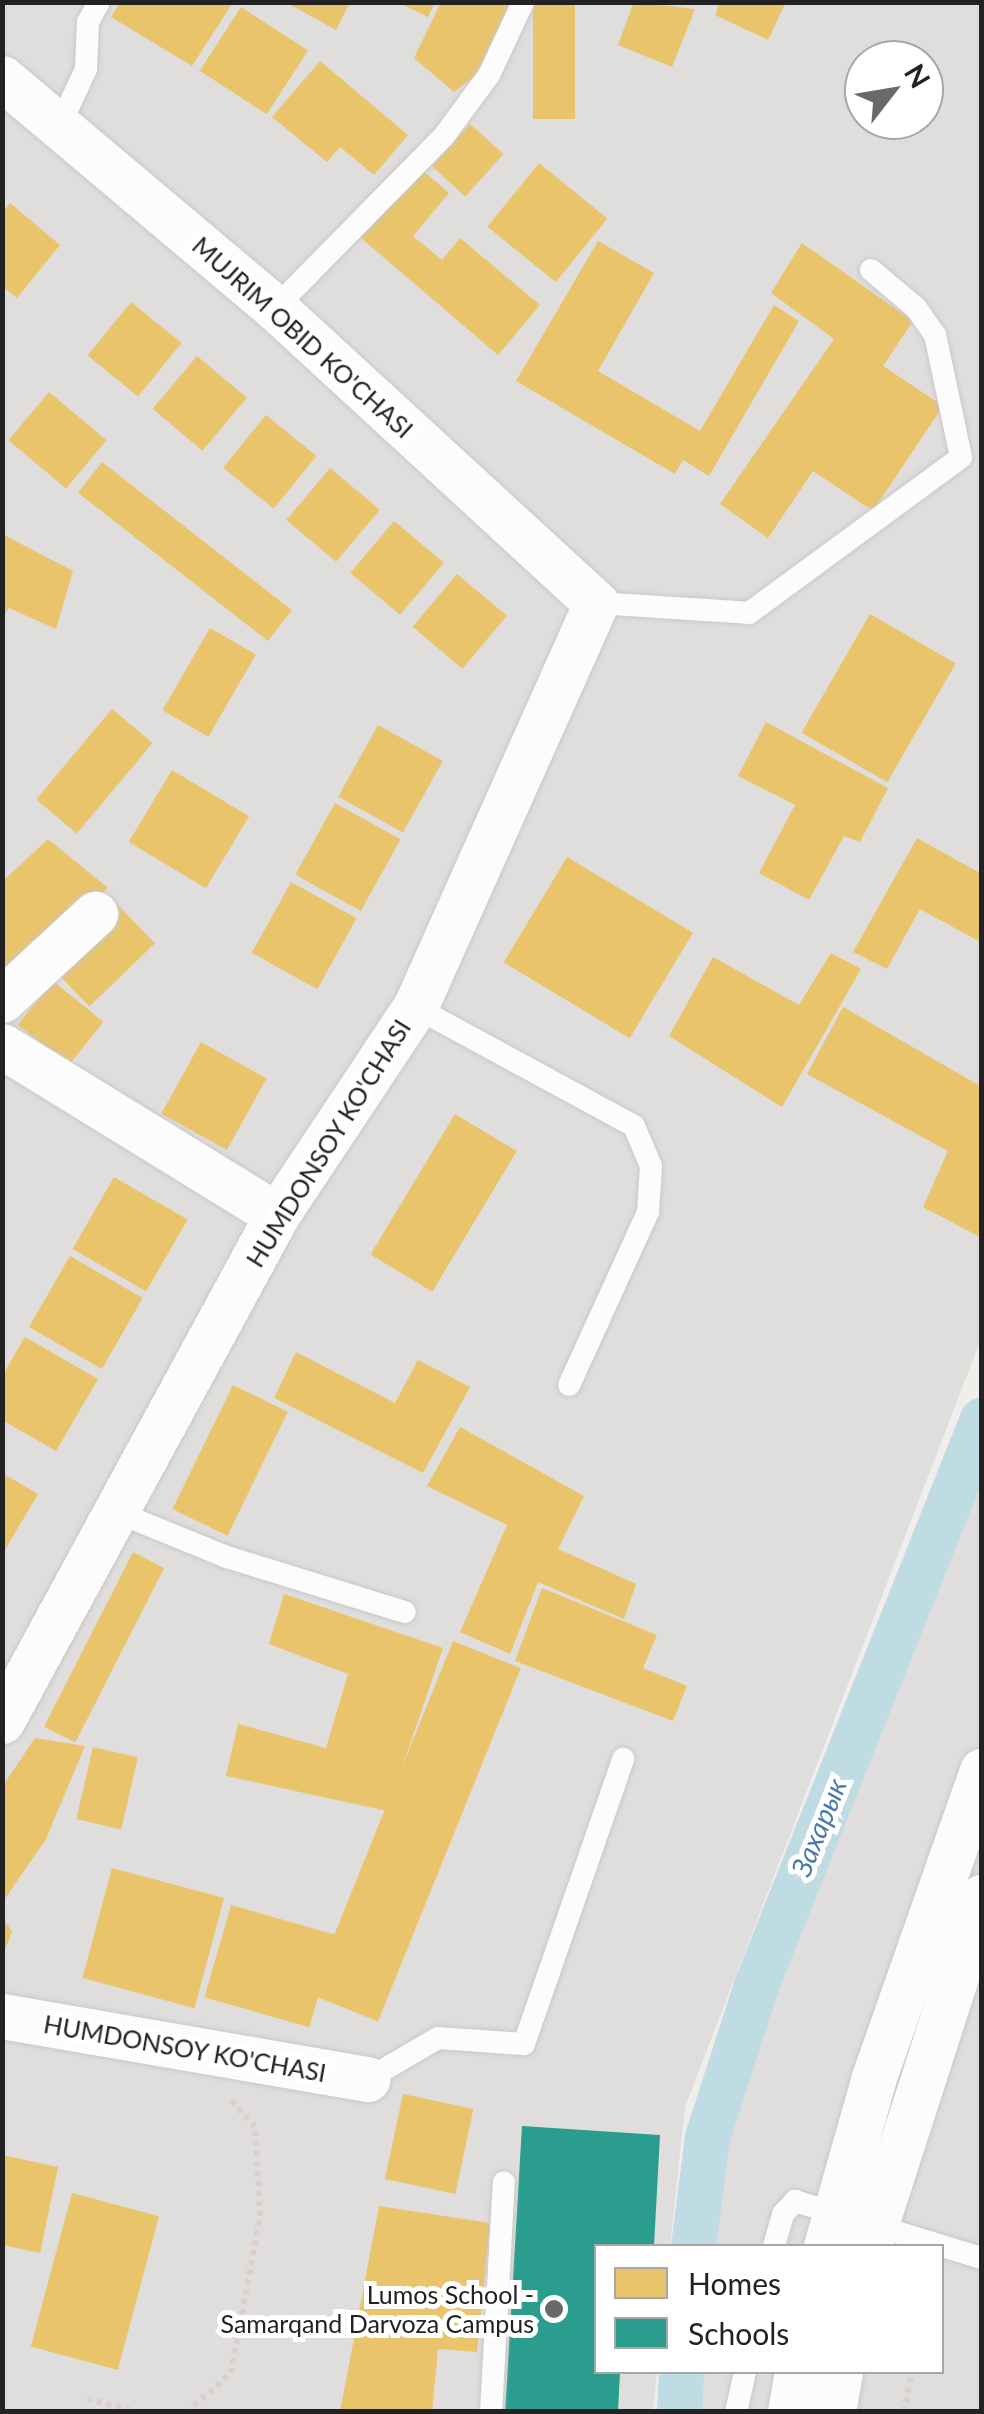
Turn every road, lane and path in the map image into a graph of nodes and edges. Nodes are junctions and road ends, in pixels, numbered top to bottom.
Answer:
1 (99, 2) edge
2 (523, 2) edge
3 (2, 78) edge
4 (60, 125) junction
5 (871, 270) dead end
6 (275, 308) junction
7 (596, 603) junction
8 (95, 914) dead end
9 (2, 1000) edge
10 (414, 1008) junction
11 (2, 1046) edge
12 (277, 1215) junction
13 (569, 1385) dead end
14 (119, 1513) junction
15 (405, 1612) dead end
16 (2, 1722) edge
17 (624, 1760) dead end
18 (982, 1770) edge
19 (982, 1897) edge
20 (2, 2016) edge
21 (186, 2052) junction
22 (368, 2079) joint
23 (504, 2182) dead end
24 (851, 2233) edge
25 (775, 2244) edge
26 (909, 2244) edge
27 (944, 2251) edge
28 (982, 2258) edge
29 (745, 2374) edge
30 (797, 2374) edge
31 (840, 2374) edge
32 (912, 2374) edge
33 (86, 2400) dead end
34 (138, 2412) edge
35 (186, 2412) edge
36 (490, 2412) edge
37 (736, 2412) edge
38 (790, 2412) edge
39 (832, 2412) edge
40 (904, 2412) edge

1 - 4 lane
2 - 6 lane
3 - 4 street, MUJRIM OBID KO'CHASI
4 - 6 street, MUJRIM OBID KO'CHASI
5 - 7 lane
6 - 7 street, MUJRIM OBID KO'CHASI
7 - 10 street, HUMDONSOY KO'CHASI
8 - 9 street
10 - 12 street, HUMDONSOY KO'CHASI
10 - 13 lane
11 - 12 street
12 - 14 street, HUMDONSOY KO'CHASI
14 - 15 lane
14 - 16 street, HUMDONSOY KO'CHASI
17 - 22 lane
18 - 24 street
19 - 24 street
20 - 21 street, HUMDONSOY KO'CHASI
21 - 22 street, HUMDONSOY KO'CHASI
21 - 35 path
23 - 36 lane
24 - 25 lane
24 - 26 lane
27 - 28 lane
29 - 37 lane
30 - 38 street
31 - 39 street
32 - 40 path
33 - 34 path

